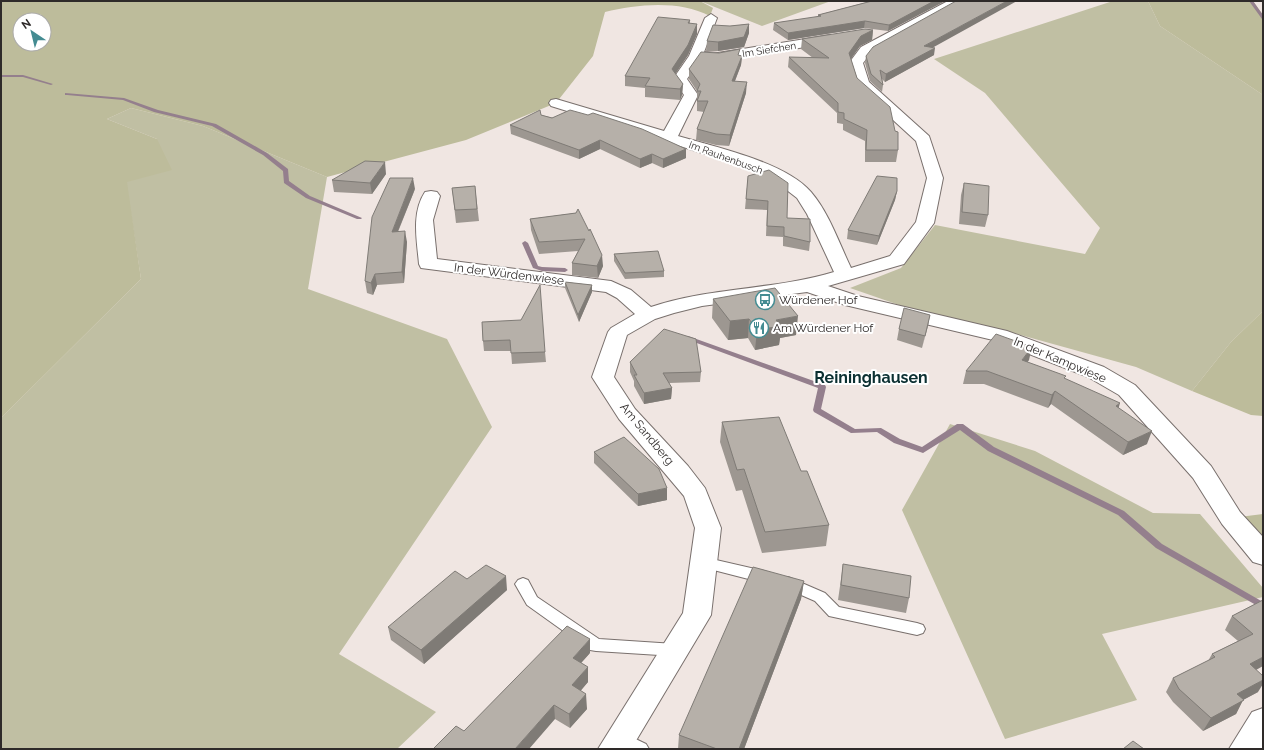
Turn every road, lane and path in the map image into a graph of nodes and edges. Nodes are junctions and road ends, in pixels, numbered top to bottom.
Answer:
1 (957, 1) edge
2 (710, 18) dead end
3 (842, 37) edge
4 (696, 56) junction
5 (556, 103) dead end
6 (668, 137) junction
7 (431, 196) dead end
8 (845, 276) junction
9 (808, 286) junction
10 (648, 315) junction
11 (1263, 555) edge
12 (703, 562) junction
13 (523, 584) dead end
14 (917, 629) dead end
15 (675, 650) junction
16 (1263, 722) edge
17 (617, 744) edge
18 (640, 749) edge
19 (1245, 749) edge

1 - 8 street, Am Sandberg
2 - 4 street
3 - 4 street, Im Siefchen
4 - 6 street
5 - 6 street, Im Rauhenbusch
6 - 8 street, Im Rauhenbusch
7 - 10 street, In der Würdenwiese
8 - 9 street, Am Sandberg
9 - 10 street, Am Sandberg
9 - 11 street, In der Kampwiese
10 - 12 street, Am Sandberg
12 - 14 lane
12 - 15 street, Am Sandberg
13 - 15 lane
15 - 17 street, Am Sandberg
16 - 19 street
17 - 18 lane

